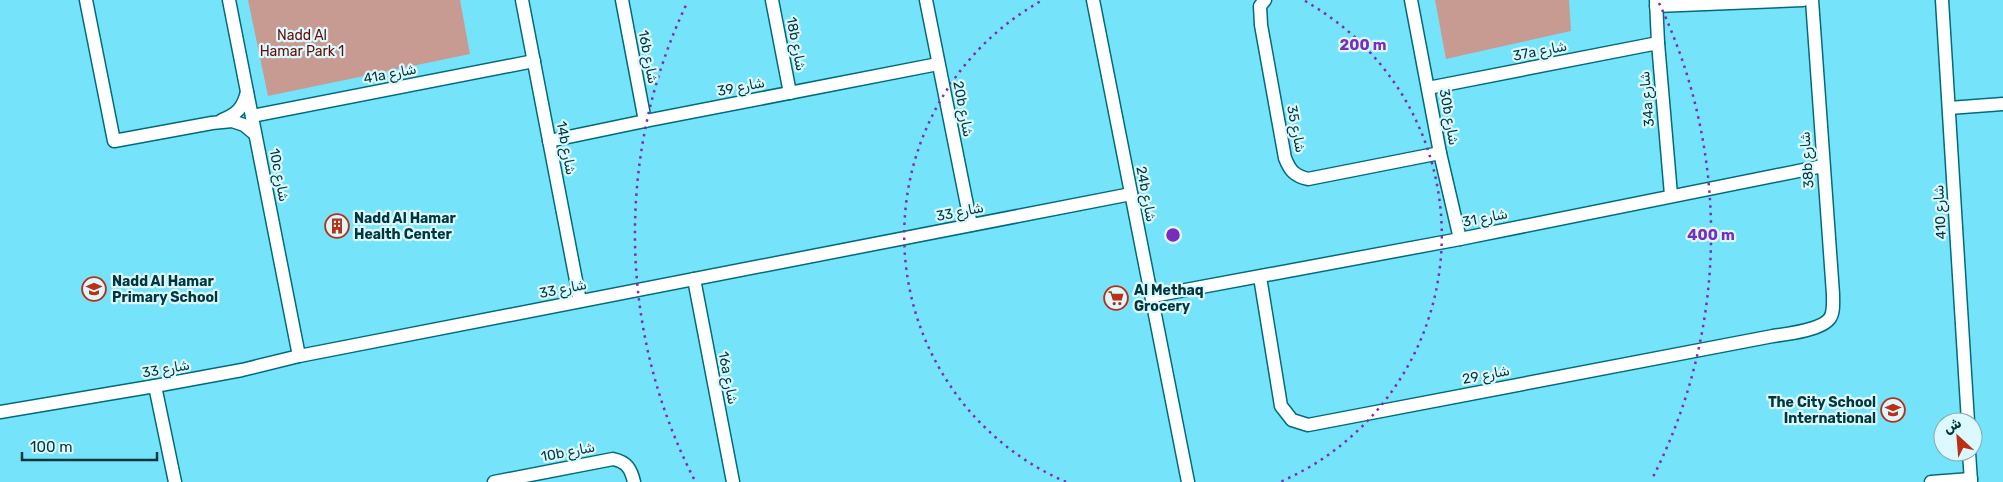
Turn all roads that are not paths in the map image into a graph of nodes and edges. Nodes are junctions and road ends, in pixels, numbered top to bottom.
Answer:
1 (86, 0) edge
2 (229, 0) edge
3 (522, 0) edge
4 (622, 0) edge
5 (772, 0) edge
6 (926, 0) edge
7 (1093, 0) edge
8 (1265, 0) edge
9 (1411, 0) edge
10 (1803, 0) edge
11 (1812, 0) edge
12 (1942, 0) edge
13 (1656, 3) edge
14 (1658, 43) junction
15 (534, 61) junction
16 (938, 64) junction
17 (1428, 88) junction
18 (247, 90) junction
19 (790, 93) junction
20 (2003, 104) edge
21 (1949, 108) junction
22 (252, 116) junction
23 (644, 121) junction
24 (212, 123) junction
25 (256, 134) junction
26 (549, 141) junction
27 (1440, 153) junction
28 (1823, 166) junction
29 (1130, 194) junction
30 (1670, 196) junction
31 (971, 225) junction
32 (1460, 239) junction
33 (1260, 277) junction
34 (694, 280) junction
35 (1153, 296) junction
36 (580, 301) junction
37 (1830, 318) joint
38 (299, 356) junction
39 (156, 386) junction
40 (0, 412) edge
41 (1967, 412) edge
42 (1970, 462) edge
43 (1971, 480) edge
44 (175, 482) edge
45 (494, 482) edge
46 (634, 482) edge
47 (733, 482) edge
48 (1188, 482) edge
49 (1931, 482) edge

1 - 24 street
2 - 18 street, 10c شارع
3 - 15 street, 14b شارع
4 - 23 street, 16b شارع
5 - 19 street, 18b شارع
6 - 16 street, 20b شارع
7 - 29 street, 24b شارع
8 - 27 street, شارع 35
9 - 17 street, 30b شارع
10 - 13 street
11 - 28 street, 38b شارع
12 - 21 street, شارع 410
13 - 14 street, 34a شارع
14 - 17 street, 37a شارع
14 - 30 street, 34a شارع
15 - 22 street, 41a شارع
15 - 26 street, 14b شارع
16 - 19 street, شارع 39
16 - 31 street, 20b شارع
17 - 27 street, 30b شارع
18 - 22 street, 10c شارع
18 - 24 street
19 - 23 street, شارع 39
20 - 21 street
21 - 41 street, شارع 410
22 - 25 street, 10c شارع
23 - 26 street, شارع 39
24 - 25 street
25 - 38 street, 10c شارع
26 - 36 street, 14b شارع
27 - 32 street, 30b شارع
28 - 30 street, شارع 31
28 - 37 street, 38b شارع
29 - 31 street, شارع 33
29 - 35 street, 24b شارع
30 - 32 street, شارع 31
31 - 34 street, شارع 33
32 - 33 street, شارع 31
33 - 35 street, شارع 31
33 - 37 street, شارع 29
34 - 36 street, شارع 33
34 - 47 street, 16a شارع
35 - 48 street, 24b شارع
36 - 38 street, شارع 33
38 - 39 street, شارع 33
39 - 40 street, شارع 33
39 - 44 street
42 - 43 street
43 - 49 street
45 - 46 street, 10b شارع

